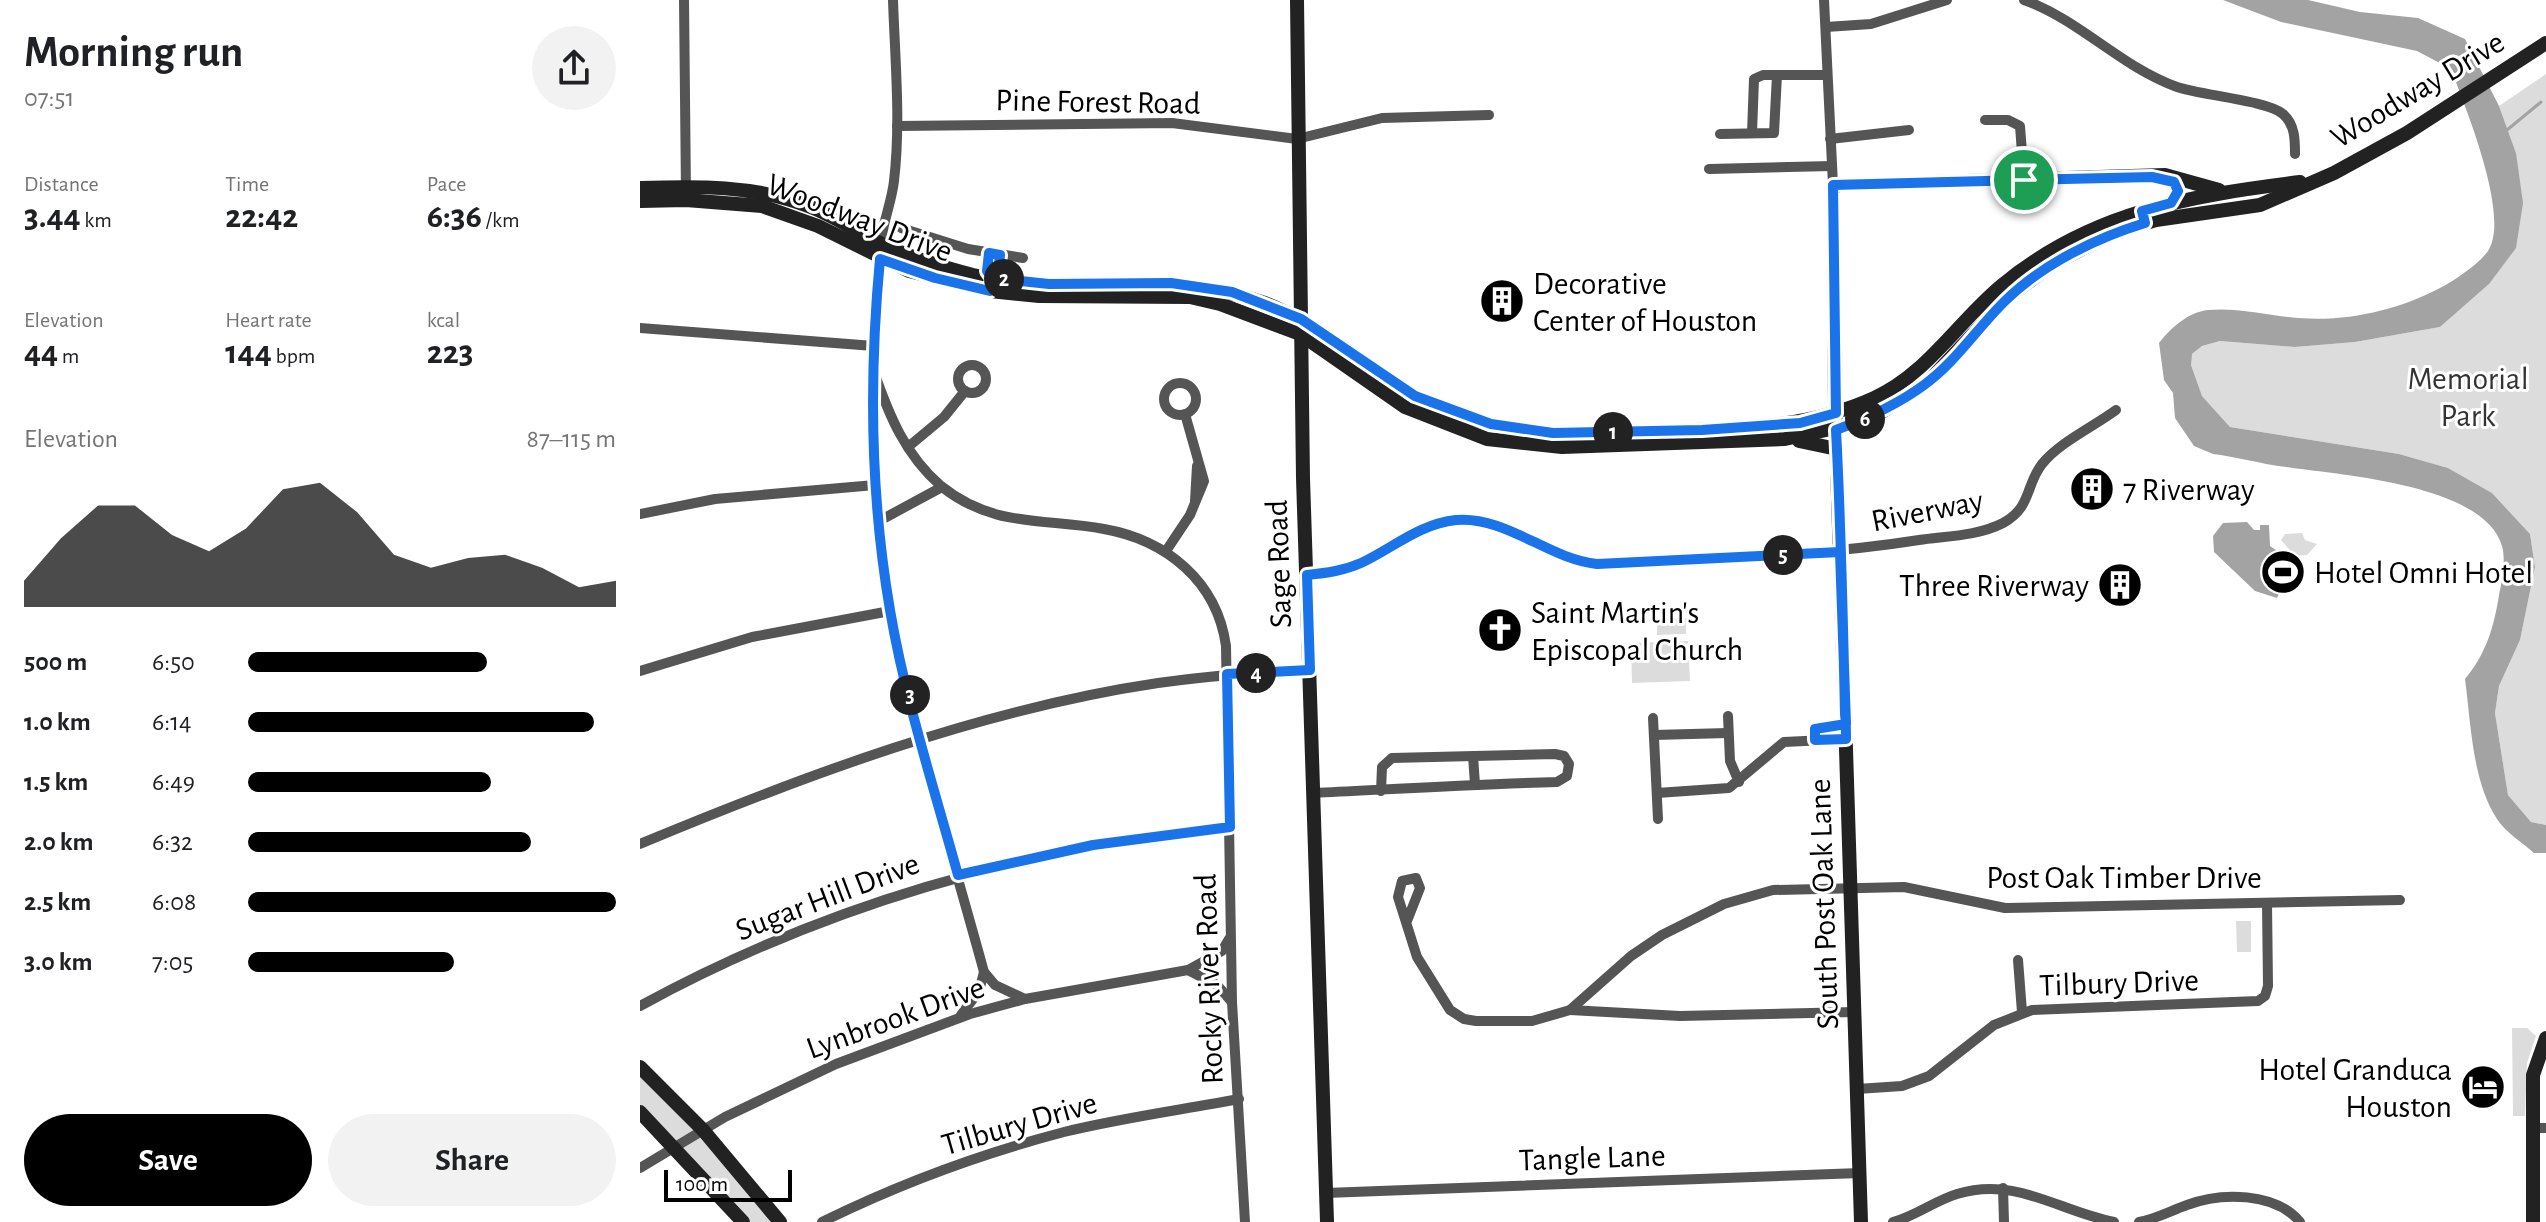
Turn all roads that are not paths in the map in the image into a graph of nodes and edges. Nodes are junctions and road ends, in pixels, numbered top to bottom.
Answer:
1 (684, 0) edge
2 (893, 0) edge
3 (1297, 0) edge
4 (1824, 0) edge
5 (1947, 0) edge
6 (2024, 0) edge
7 (1826, 27) junction
8 (2546, 43) edge
9 (1777, 75) junction
10 (1827, 75) junction
11 (1489, 115) dead end
12 (1985, 120) dead end
13 (897, 126) junction
14 (1909, 130) dead end
15 (1752, 133) junction
16 (1720, 134) dead end
17 (1297, 139) junction
18 (1830, 139) junction
19 (2295, 154) dead end
20 (1832, 166) junction
21 (1709, 169) dead end
22 (2152, 177) junction
23 (2024, 180) junction
24 (2316, 180) junction
25 (1833, 185) junction
26 (640, 188) edge
27 (2231, 191) junction
28 (686, 193) junction
29 (640, 201) edge
30 (2171, 203) junction
31 (2144, 217) junction
32 (901, 228) dead end
33 (880, 251) junction
34 (994, 254) junction
35 (1023, 258) dead end
36 (991, 284) junction
37 (1300, 327) junction
38 (640, 328) edge
39 (1972, 328) junction
40 (874, 346) junction
41 (1325, 351) junction
42 (1301, 367) junction
43 (874, 372) junction
44 (965, 391) dead end
45 (2116, 410) dead end
46 (1836, 413) junction
47 (1185, 414) dead end
48 (1836, 430) junction
49 (1693, 437) junction
50 (1791, 438) junction
51 (1552, 440) junction
52 (908, 447) junction
53 (1837, 449) junction
54 (875, 485) junction
55 (942, 487) junction
56 (640, 514) edge
57 (879, 521) junction
58 (1166, 551) junction
59 (1840, 552) junction
60 (1307, 575) junction
61 (890, 611) junction
62 (1310, 670) junction
63 (640, 671) edge
64 (1227, 674) junction
65 (1728, 716) dead end
66 (1653, 718) dead end
67 (1846, 732) junction
68 (1728, 733) junction
69 (1654, 735) junction
70 (922, 742) junction
71 (1473, 756) junction
72 (1739, 782) junction
73 (1475, 784) junction
74 (1381, 791) junction
75 (1314, 793) junction
76 (1657, 793) junction
77 (1658, 819) dead end
78 (1230, 827) junction
79 (640, 844) edge
80 (958, 875) junction
81 (1851, 888) junction
82 (2400, 900) dead end
83 (2267, 903) junction
84 (1407, 921) dead end
85 (1230, 937) junction
86 (2018, 960) dead end
87 (1188, 970) junction
88 (984, 972) junction
89 (1025, 999) junction
90 (1232, 1002) junction
91 (640, 1006) edge
92 (1570, 1010) junction
93 (1855, 1012) junction
94 (2022, 1012) junction
95 (957, 1019) junction
96 (2546, 1038) edge
97 (640, 1067) edge
98 (1857, 1089) junction
99 (1239, 1099) junction
100 (640, 1112) edge
101 (2540, 1128) edge
102 (703, 1130) junction
103 (674, 1146) junction
104 (640, 1168) edge
105 (1860, 1173) junction
106 (2003, 1188) junction
107 (1326, 1193) junction
108 (743, 1222) edge
109 (780, 1222) edge
110 (822, 1222) edge
111 (1245, 1222) edge
112 (1327, 1222) edge
113 (1861, 1222) edge
114 (1893, 1222) edge
115 (2004, 1222) edge
116 (2114, 1222) edge
117 (2139, 1222) edge
118 (2300, 1222) edge
119 (2533, 1222) edge

1 - 28 street
2 - 13 street
3 - 17 main road, Sage Road
4 - 7 street
5 - 7 street
6 - 19 street
7 - 10 street
8 - 24 main road, Woodway Drive
9 - 10 street
9 - 15 street
9 - 15 street
10 - 18 street
11 - 17 street
12 - 23 street
13 - 17 street, Pine Forest Road
13 - 33 street
14 - 18 street
15 - 16 street
17 - 37 main road, Sage Road
18 - 20 street
20 - 21 street
20 - 25 street
22 - 23 main road
22 - 27 main road
22 - 30 main road
23 - 25 main road
24 - 27 main road, Woodway Drive
24 - 31 main road, Woodway Drive
25 - 46 main road, South Post Oak Lane
26 - 28 main road, Woodway Drive
27 - 30 main road, Woodway Drive
28 - 29 main road, Woodway Drive
28 - 33 main road, Woodway Drive
28 - 33 main road, Woodway Drive
30 - 31 main road, Woodway Drive
31 - 39 main road, Woodway Drive
32 - 34 street
33 - 36 main road, Woodway Drive
33 - 40 street
34 - 35 street
34 - 36 street
36 - 37 main road, Woodway Drive
37 - 41 main road, Woodway Drive
37 - 42 main road, Sage Road
37 - 51 main road, Woodway Drive
38 - 40 street
39 - 46 main road, Woodway Drive
39 - 48 main road, Woodway Drive
40 - 43 street
41 - 42 main road
41 - 51 main road, Woodway Drive
42 - 60 main road, Sage Road
43 - 52 street, Rocky River Road
43 - 54 street
44 - 52 street
45 - 59 street, Riverway
46 - 48 main road, South Post Oak Lane
46 - 49 main road, Woodway Drive
47 - 58 street
48 - 50 main road, Woodway Drive
48 - 53 main road, South Post Oak Lane
49 - 50 main road, Woodway Drive
49 - 51 main road, Woodway Drive
50 - 53 main road
52 - 55 street, Rocky River Road
53 - 59 main road, South Post Oak Lane
54 - 56 street
54 - 57 street
55 - 57 street
55 - 58 street, Rocky River Road
57 - 61 street
58 - 64 street, Rocky River Road
59 - 60 street, Riverway
59 - 67 main road, South Post Oak Lane
60 - 62 main road, Sage Road
61 - 63 street
61 - 70 street
62 - 64 street
62 - 75 main road, Sage Road
64 - 70 street
64 - 78 street, Rocky River Road
65 - 68 street
66 - 69 street
67 - 72 street
67 - 81 main road, South Post Oak Lane
68 - 69 street
68 - 72 street
69 - 76 street
70 - 79 street
70 - 80 street
71 - 73 street
71 - 73 street
71 - 74 street
72 - 76 street
73 - 74 street
74 - 75 street
75 - 107 main road, Sage Road
76 - 77 street
78 - 80 street, Sugar Hill Drive
78 - 85 street, Rocky River Road
80 - 88 street
80 - 91 street, Sugar Hill Drive
81 - 83 street, Post Oak Timber Drive
81 - 92 street, Post Oak Timber Drive
81 - 93 main road, South Post Oak Lane
82 - 83 street, Post Oak Timber Drive
83 - 94 street, Tilbury Drive
84 - 92 street
85 - 87 street, Lynbrook Drive
85 - 90 street, Rocky River Road
86 - 94 street
87 - 89 street, Lynbrook Drive
87 - 90 street
88 - 89 street
88 - 95 street
89 - 95 street, Lynbrook Drive
90 - 99 street, Rocky River Road
92 - 93 street
93 - 98 main road, South Post Oak Lane
94 - 98 street, Tilbury Drive
95 - 102 street, Lynbrook Drive
96 - 101 main road
97 - 102 main road
98 - 105 main road, South Post Oak Lane
99 - 110 street, Tilbury Drive
99 - 111 street, Rocky River Road
100 - 103 main road
101 - 119 main road
102 - 103 street, Lynbrook Drive
102 - 109 main road
103 - 104 street, Lynbrook Drive
103 - 108 main road
105 - 107 street, Tangle Lane
105 - 113 main road, South Post Oak Lane
106 - 114 street
106 - 115 street
106 - 116 street
107 - 112 main road, Sage Road
117 - 118 street

